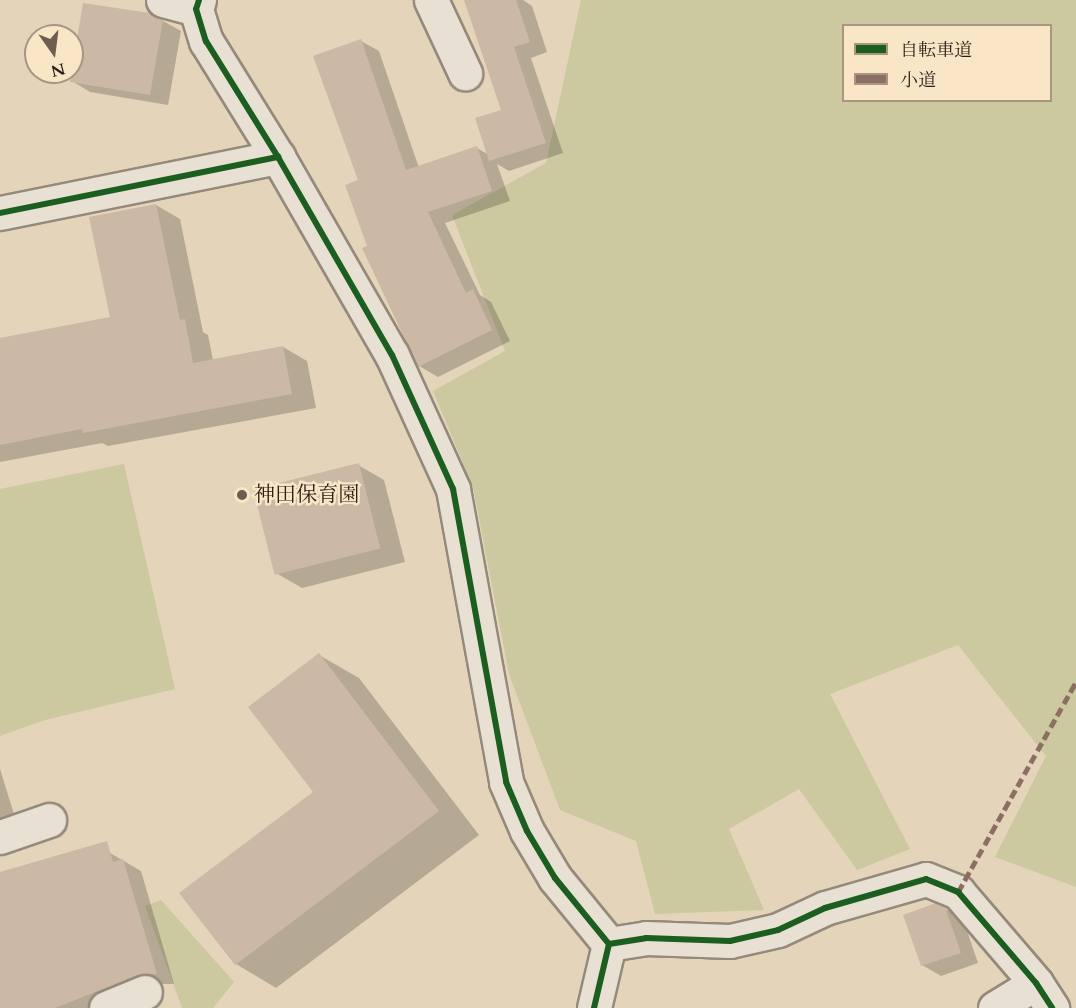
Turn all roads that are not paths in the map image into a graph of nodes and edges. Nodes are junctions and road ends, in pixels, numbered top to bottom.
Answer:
1 (163, 0) edge
2 (431, 0) edge
3 (198, 4) edge
4 (465, 73) dead end
5 (278, 157) junction
6 (0, 213) edge
7 (49, 820) dead end
8 (0, 837) edge
9 (609, 945) junction
10 (145, 992) dead end
11 (1044, 995) edge
12 (106, 1008) edge
13 (594, 1008) edge
14 (995, 1008) edge

1 - 3 street
2 - 4 street
3 - 5 street
5 - 6 street
5 - 9 street
7 - 8 street
9 - 11 street
9 - 13 street
10 - 12 street
11 - 14 street

